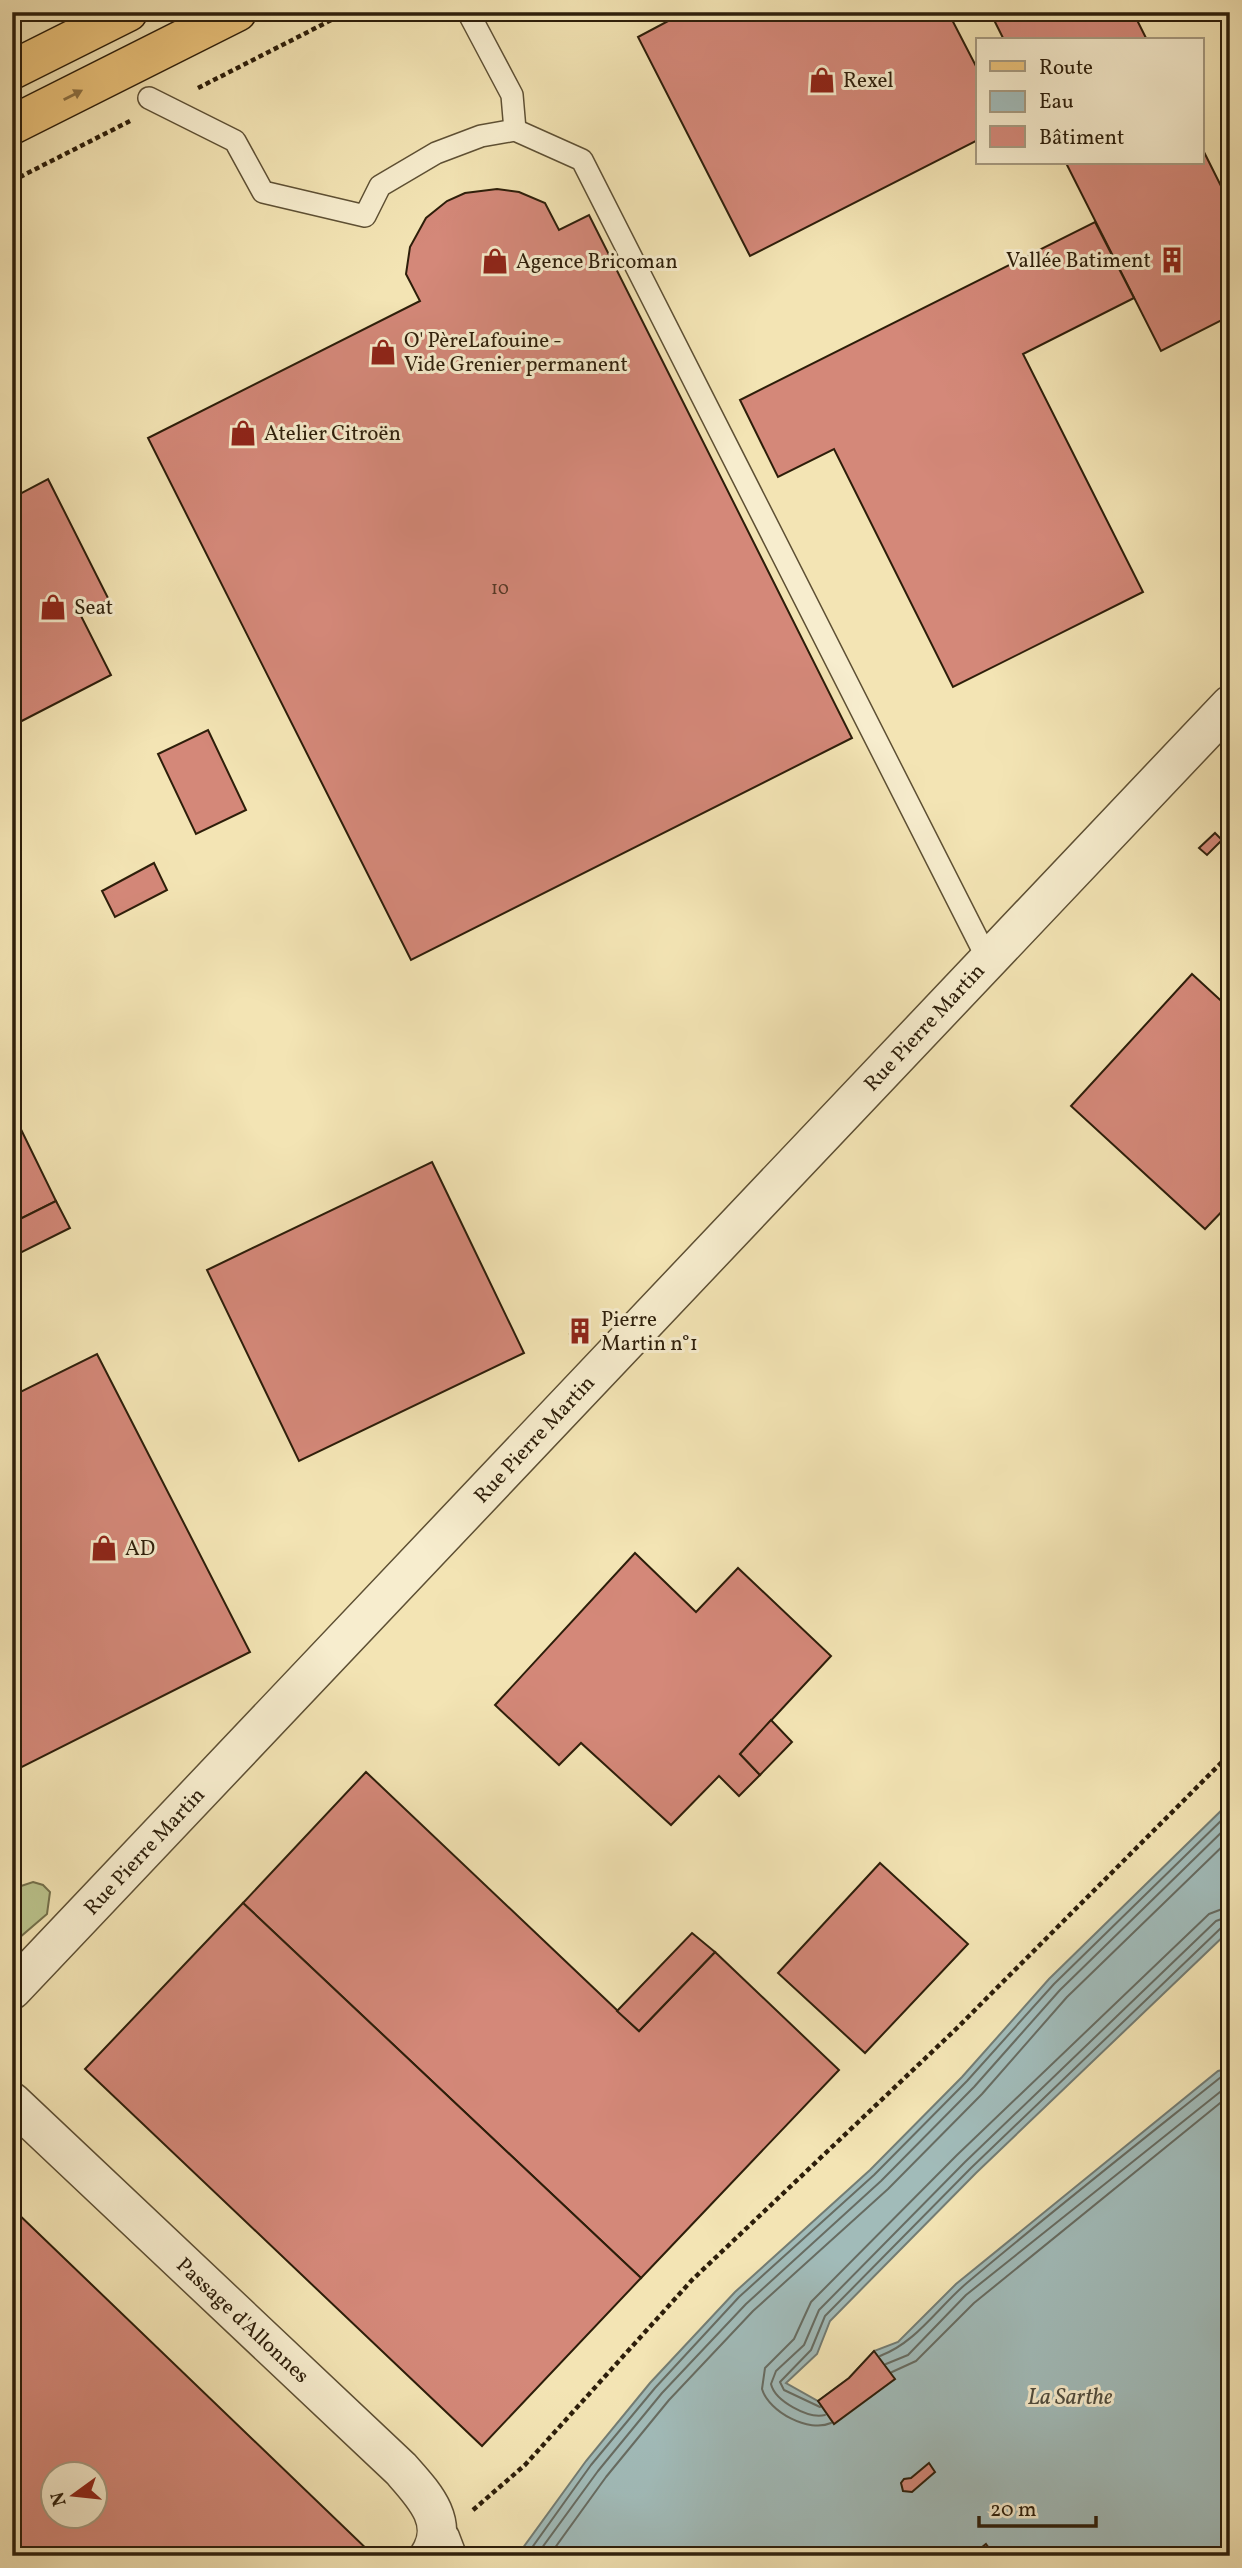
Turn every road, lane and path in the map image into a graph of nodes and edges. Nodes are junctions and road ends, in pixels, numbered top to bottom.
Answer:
1 (128, 12) edge
2 (237, 12) edge
3 (468, 12) edge
4 (12, 70) edge
5 (149, 98) dead end
6 (12, 125) edge
7 (515, 131) junction
8 (1230, 705) edge
9 (988, 960) junction
10 (1230, 1754) edge
11 (12, 1990) edge
12 (12, 2102) edge
13 (441, 2546) edge

1 - 4 main road
6 -> 2 main road
3 - 7 lane
5 - 7 lane
7 - 9 lane
8 - 9 street, Rue Pierre Martin
9 - 11 street, Rue Pierre Martin
10 - 13 path
12 - 13 street, Passage d'Allonnes

